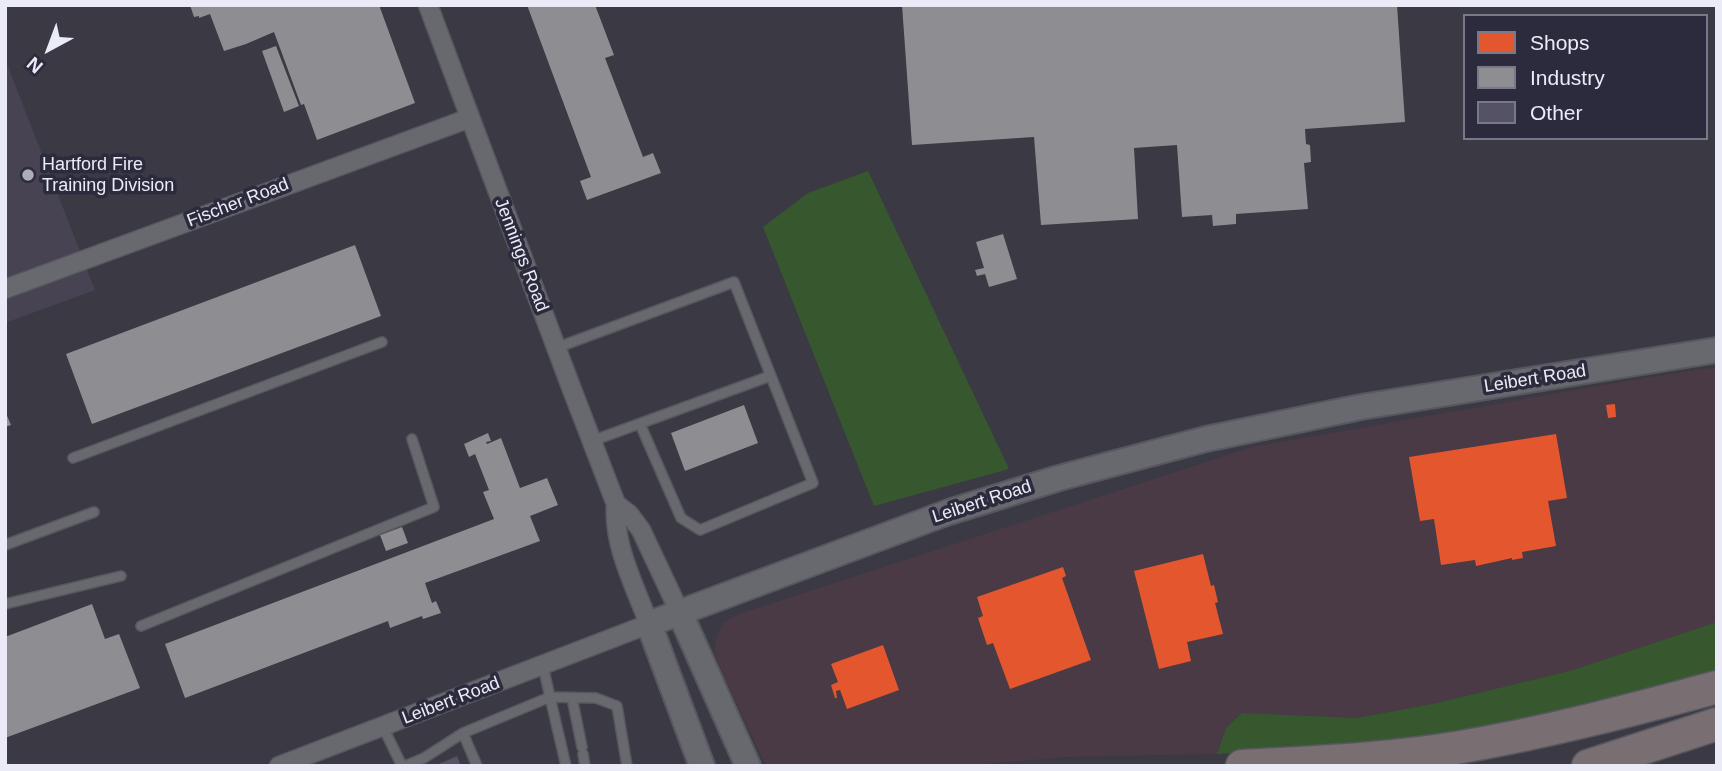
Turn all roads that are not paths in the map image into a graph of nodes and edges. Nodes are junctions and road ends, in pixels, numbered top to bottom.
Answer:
1 (428, 5) edge
2 (470, 118) junction
3 (5, 289) edge
4 (382, 342) dead end
5 (556, 348) junction
6 (1717, 350) edge
7 (770, 376) junction
8 (640, 424) junction
9 (412, 439) dead end
10 (592, 441) junction
11 (72, 457) dead end
12 (616, 504) junction
13 (94, 512) dead end
14 (5, 545) edge
15 (121, 576) dead end
16 (5, 604) edge
17 (680, 613) junction
18 (649, 624) junction
19 (141, 626) dead end
20 (543, 666) junction
21 (1717, 687) edge
22 (550, 697) junction
23 (572, 698) junction
24 (1717, 724) edge
25 (383, 727) junction
26 (463, 733) junction
27 (306, 761) edge
28 (425, 762) edge
29 (279, 766) edge
30 (404, 766) edge
31 (477, 766) edge
32 (566, 766) edge
33 (585, 766) edge
34 (627, 766) edge
35 (702, 766) edge
36 (748, 766) edge
37 (1242, 766) edge
38 (1588, 766) edge

1 - 2 street, Jennings Road
2 - 3 street, Fischer Road
2 - 5 street, Jennings Road
4 - 11 lane
5 - 7 lane
5 - 10 street, Jennings Road
6 - 17 street, Leibert Road
7 - 8 lane
7 - 8 lane
8 - 10 lane
9 - 19 lane
10 - 12 street, Jennings Road
12 - 17 street, Jennings Road
12 - 18 street, Jennings Road
13 - 14 lane
15 - 16 lane
17 - 18 street, Leibert Road
17 - 36 street, Jennings Road
18 - 20 street, Leibert Road
18 - 35 street, Jennings Road
20 - 22 lane
20 - 25 street, Leibert Road
21 - 37 highway
22 - 23 lane
22 - 26 lane
22 - 32 lane
23 - 33 lane
23 - 34 lane
24 - 38 highway
25 - 27 street, Leibert Road
25 - 30 lane
26 - 28 lane
26 - 31 lane
27 - 29 street, Leibert Road
28 - 30 lane

